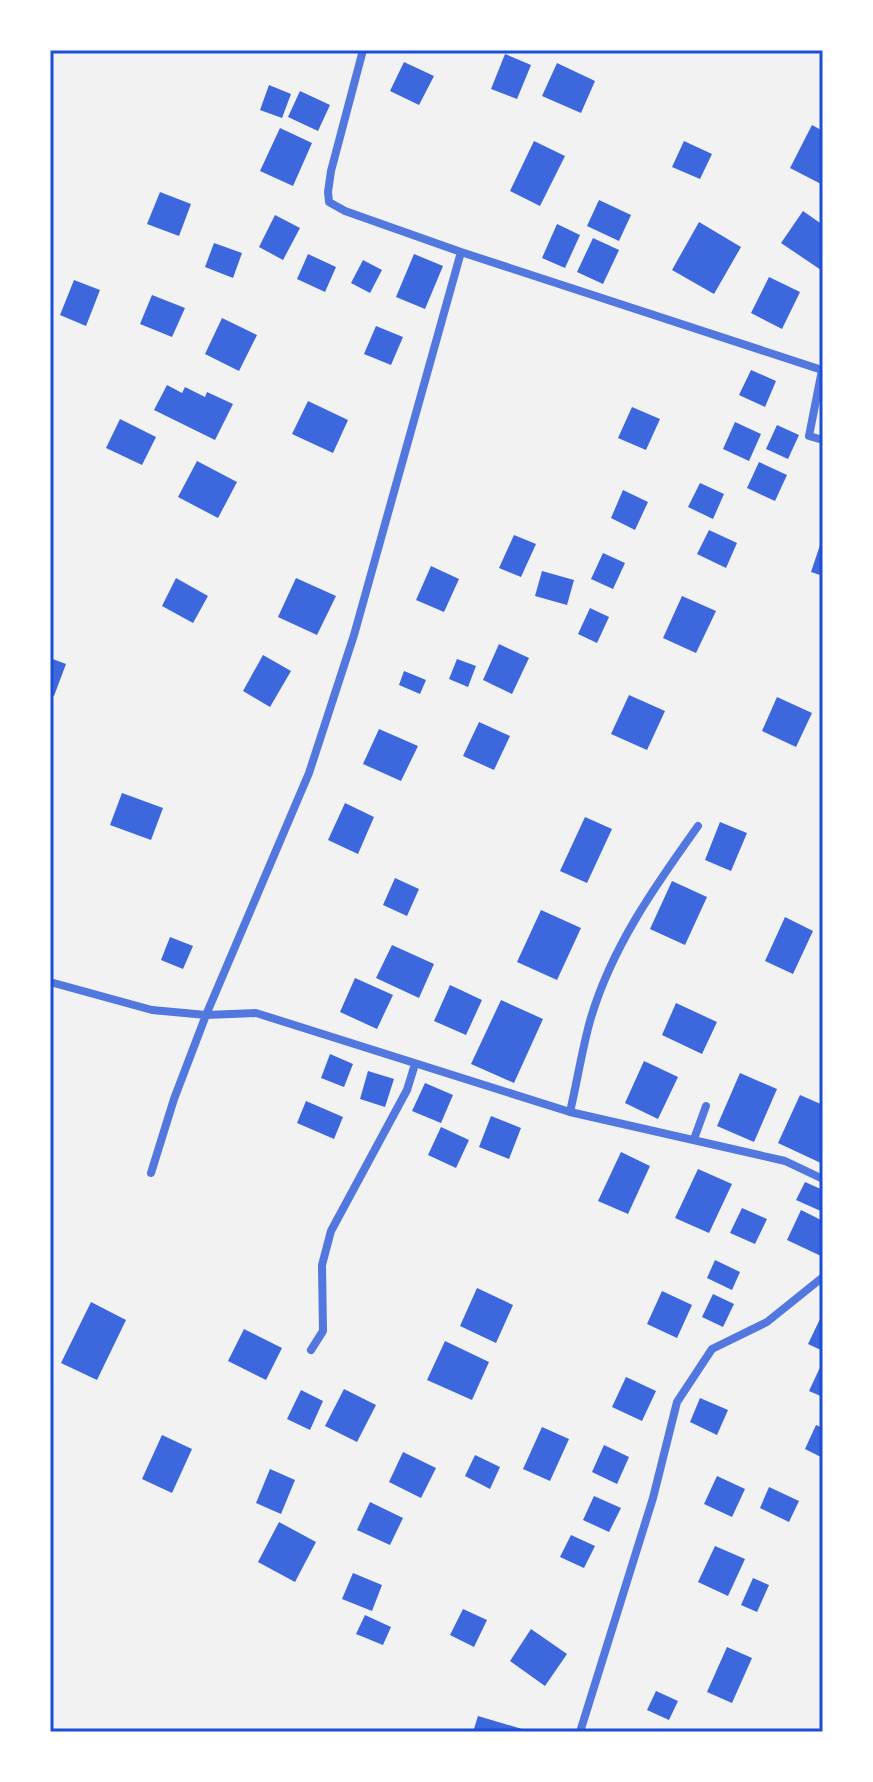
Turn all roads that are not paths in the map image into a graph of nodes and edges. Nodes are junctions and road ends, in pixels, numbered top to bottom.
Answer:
1 (363, 50) edge
2 (461, 252) junction
3 (823, 440) edge
4 (698, 826) dead end
5 (50, 982) edge
6 (206, 1015) junction
7 (415, 1064) junction
8 (706, 1106) dead end
9 (570, 1112) junction
10 (694, 1139) junction
11 (151, 1173) dead end
12 (823, 1179) edge
13 (823, 1277) edge
14 (311, 1350) dead end
15 (580, 1732) edge

1 - 2 street
2 - 3 street
2 - 6 street
4 - 9 street
5 - 6 street
6 - 7 street
6 - 11 street
7 - 9 street
7 - 14 street
8 - 10 street
9 - 10 street
10 - 12 street
13 - 15 street

